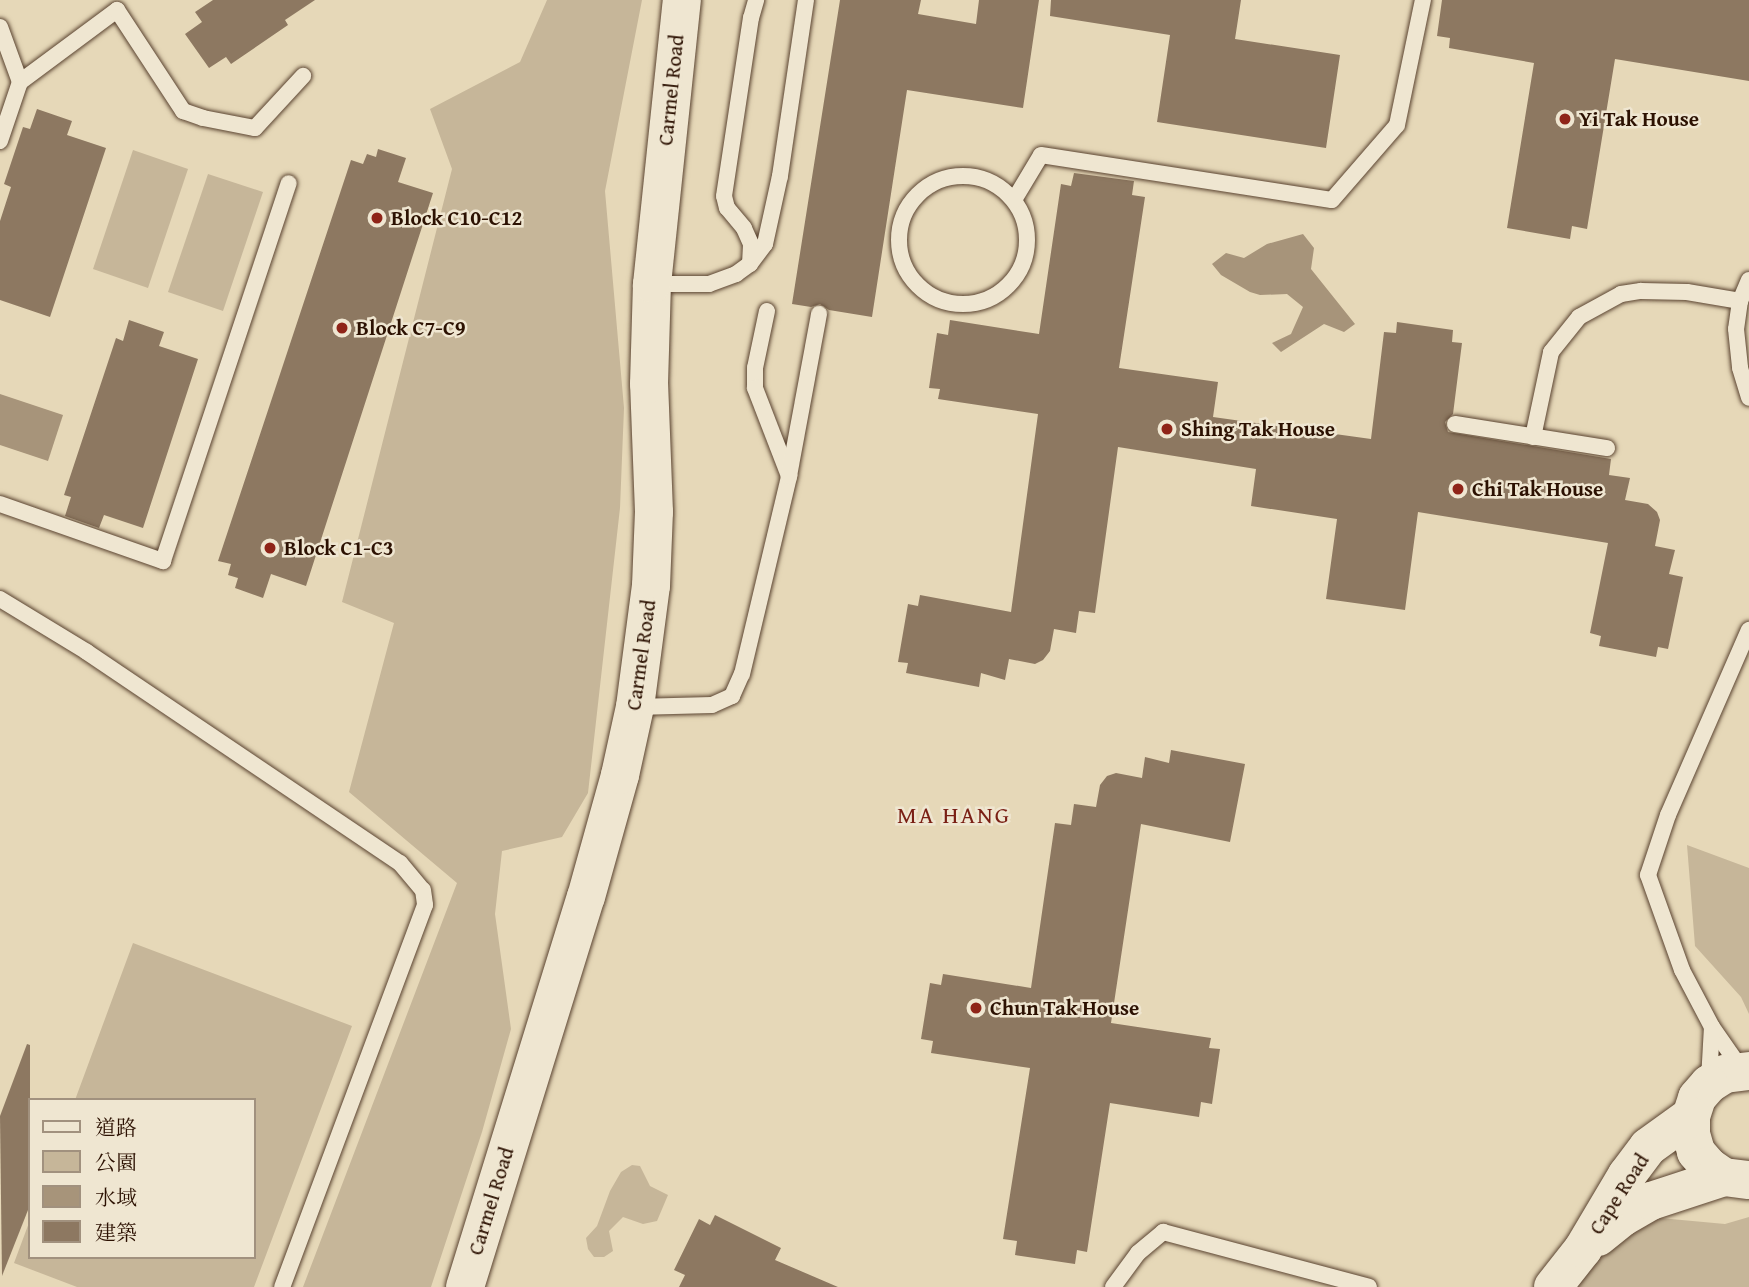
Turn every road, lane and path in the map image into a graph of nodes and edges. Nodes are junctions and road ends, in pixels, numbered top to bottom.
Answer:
1 (682, 0) edge
2 (757, 0) edge
3 (806, 0) edge
4 (1423, 0) edge
5 (113, 5) edge
6 (0, 27) edge
7 (303, 76) dead end
8 (20, 82) junction
9 (0, 141) edge
10 (289, 183) dead end
11 (1014, 200) junction
12 (750, 264) junction
13 (1749, 280) edge
14 (652, 284) junction
15 (1741, 300) junction
16 (767, 311) dead end
17 (819, 314) dead end
18 (1749, 398) edge
19 (1455, 424) dead end
20 (1533, 437) junction
21 (1607, 448) dead end
22 (789, 476) junction
23 (0, 504) edge
24 (0, 599) edge
25 (1749, 630) edge
26 (635, 707) junction
27 (1712, 1027) junction
28 (1723, 1085) edge
29 (1736, 1178) edge
30 (1583, 1249) junction
31 (282, 1287) edge
32 (465, 1287) edge
33 (1113, 1287) edge
34 (1369, 1287) edge
35 (1553, 1287) edge

1 - 14 street, Carmel Road
2 - 12 lane
3 - 12 lane
4 - 11 lane
5 - 7 lane
5 - 8 lane
6 - 8 lane
8 - 9 lane
10 - 23 lane
11 - 11 lane
12 - 14 lane
13 - 15 lane
14 - 26 street, Carmel Road
15 - 18 lane
15 - 20 lane
16 - 22 lane
17 - 22 lane
19 - 20 lane
20 - 21 lane
22 - 26 lane
24 - 31 lane
25 - 27 lane
26 - 32 street, Carmel Road
27 - 28 lane
27 - 28 lane
28 - 29 street, Cape Road
28 - 30 street, Cape Road
29 - 30 street, Cape Road
30 - 35 street, Cape Road
33 - 34 lane

